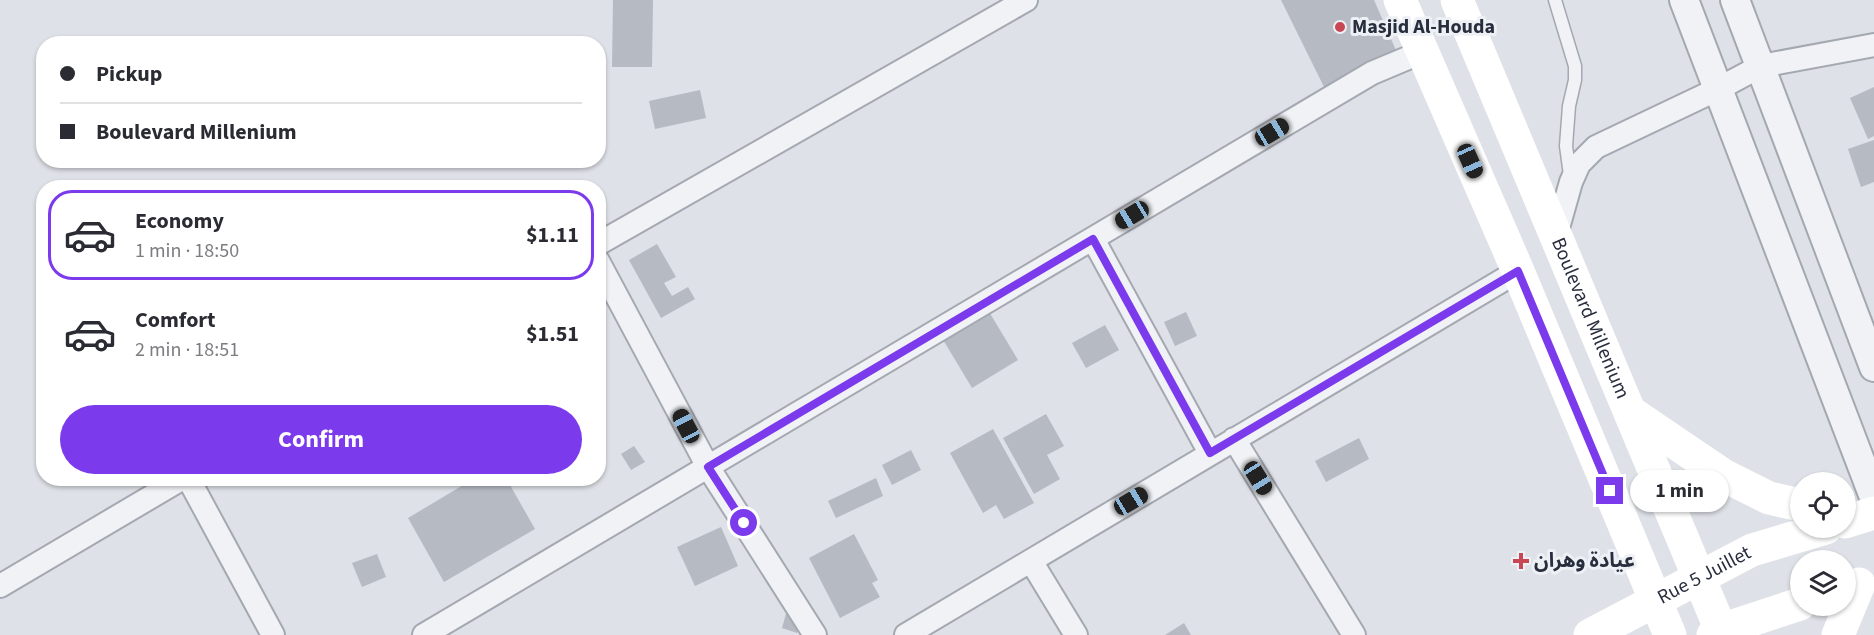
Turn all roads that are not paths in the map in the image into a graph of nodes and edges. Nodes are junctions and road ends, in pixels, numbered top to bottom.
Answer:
1 (1026, 0) edge
2 (1400, 0) edge
3 (1457, 0) edge
4 (1555, 0) edge
5 (1684, 0) edge
6 (1735, 0) edge
7 (1874, 45) edge
8 (1422, 52) junction
9 (1761, 66) junction
10 (1718, 89) junction
11 (1571, 182) junction
12 (1556, 235) junction
13 (606, 239) edge
14 (1093, 239) junction
15 (1518, 271) junction
16 (606, 276) edge
17 (1872, 357) edge
18 (1630, 412) junction
19 (1234, 439) junction
20 (1210, 453) junction
21 (708, 467) junction
22 (169, 486) edge
23 (192, 486) edge
24 (1790, 503) edge
25 (1860, 512) edge
26 (1792, 538) edge
27 (1031, 561) junction
28 (1699, 578) junction
29 (1859, 584) edge
30 (0, 586) edge
31 (1656, 601) junction
32 (1790, 608) edge
33 (1719, 633) edge
34 (273, 635) edge
35 (424, 635) edge
36 (815, 635) edge
37 (906, 635) edge
38 (1076, 635) edge
39 (1354, 635) edge
40 (1590, 635) edge
41 (1670, 635) edge
42 (1838, 635) edge

1 - 13 street
2 - 8 main road
3 - 12 main road, Boulevard Millenium
4 - 11 lane
5 - 10 street
6 - 9 street
7 - 9 street
8 - 14 street
8 - 15 main road
9 - 10 street
9 - 17 street
10 - 11 street
10 - 25 street
11 - 12 street
12 - 18 main road, Boulevard Millenium
14 - 20 street
14 - 21 street
15 - 19 street
15 - 31 main road
16 - 21 street
18 - 24 main road
18 - 28 main road, Boulevard Millenium
19 - 20 street
19 - 39 street
20 - 27 street
21 - 35 street
21 - 36 street
22 - 30 street
23 - 34 street
26 - 28 main road, Rue 5 Juillet
27 - 37 street
27 - 38 street
28 - 31 main road, Rue 5 Juillet
28 - 33 main road, Boulevard Millenium
29 - 42 main road
31 - 40 main road, Rue 5 Juillet
31 - 41 main road
32 - 33 main road

